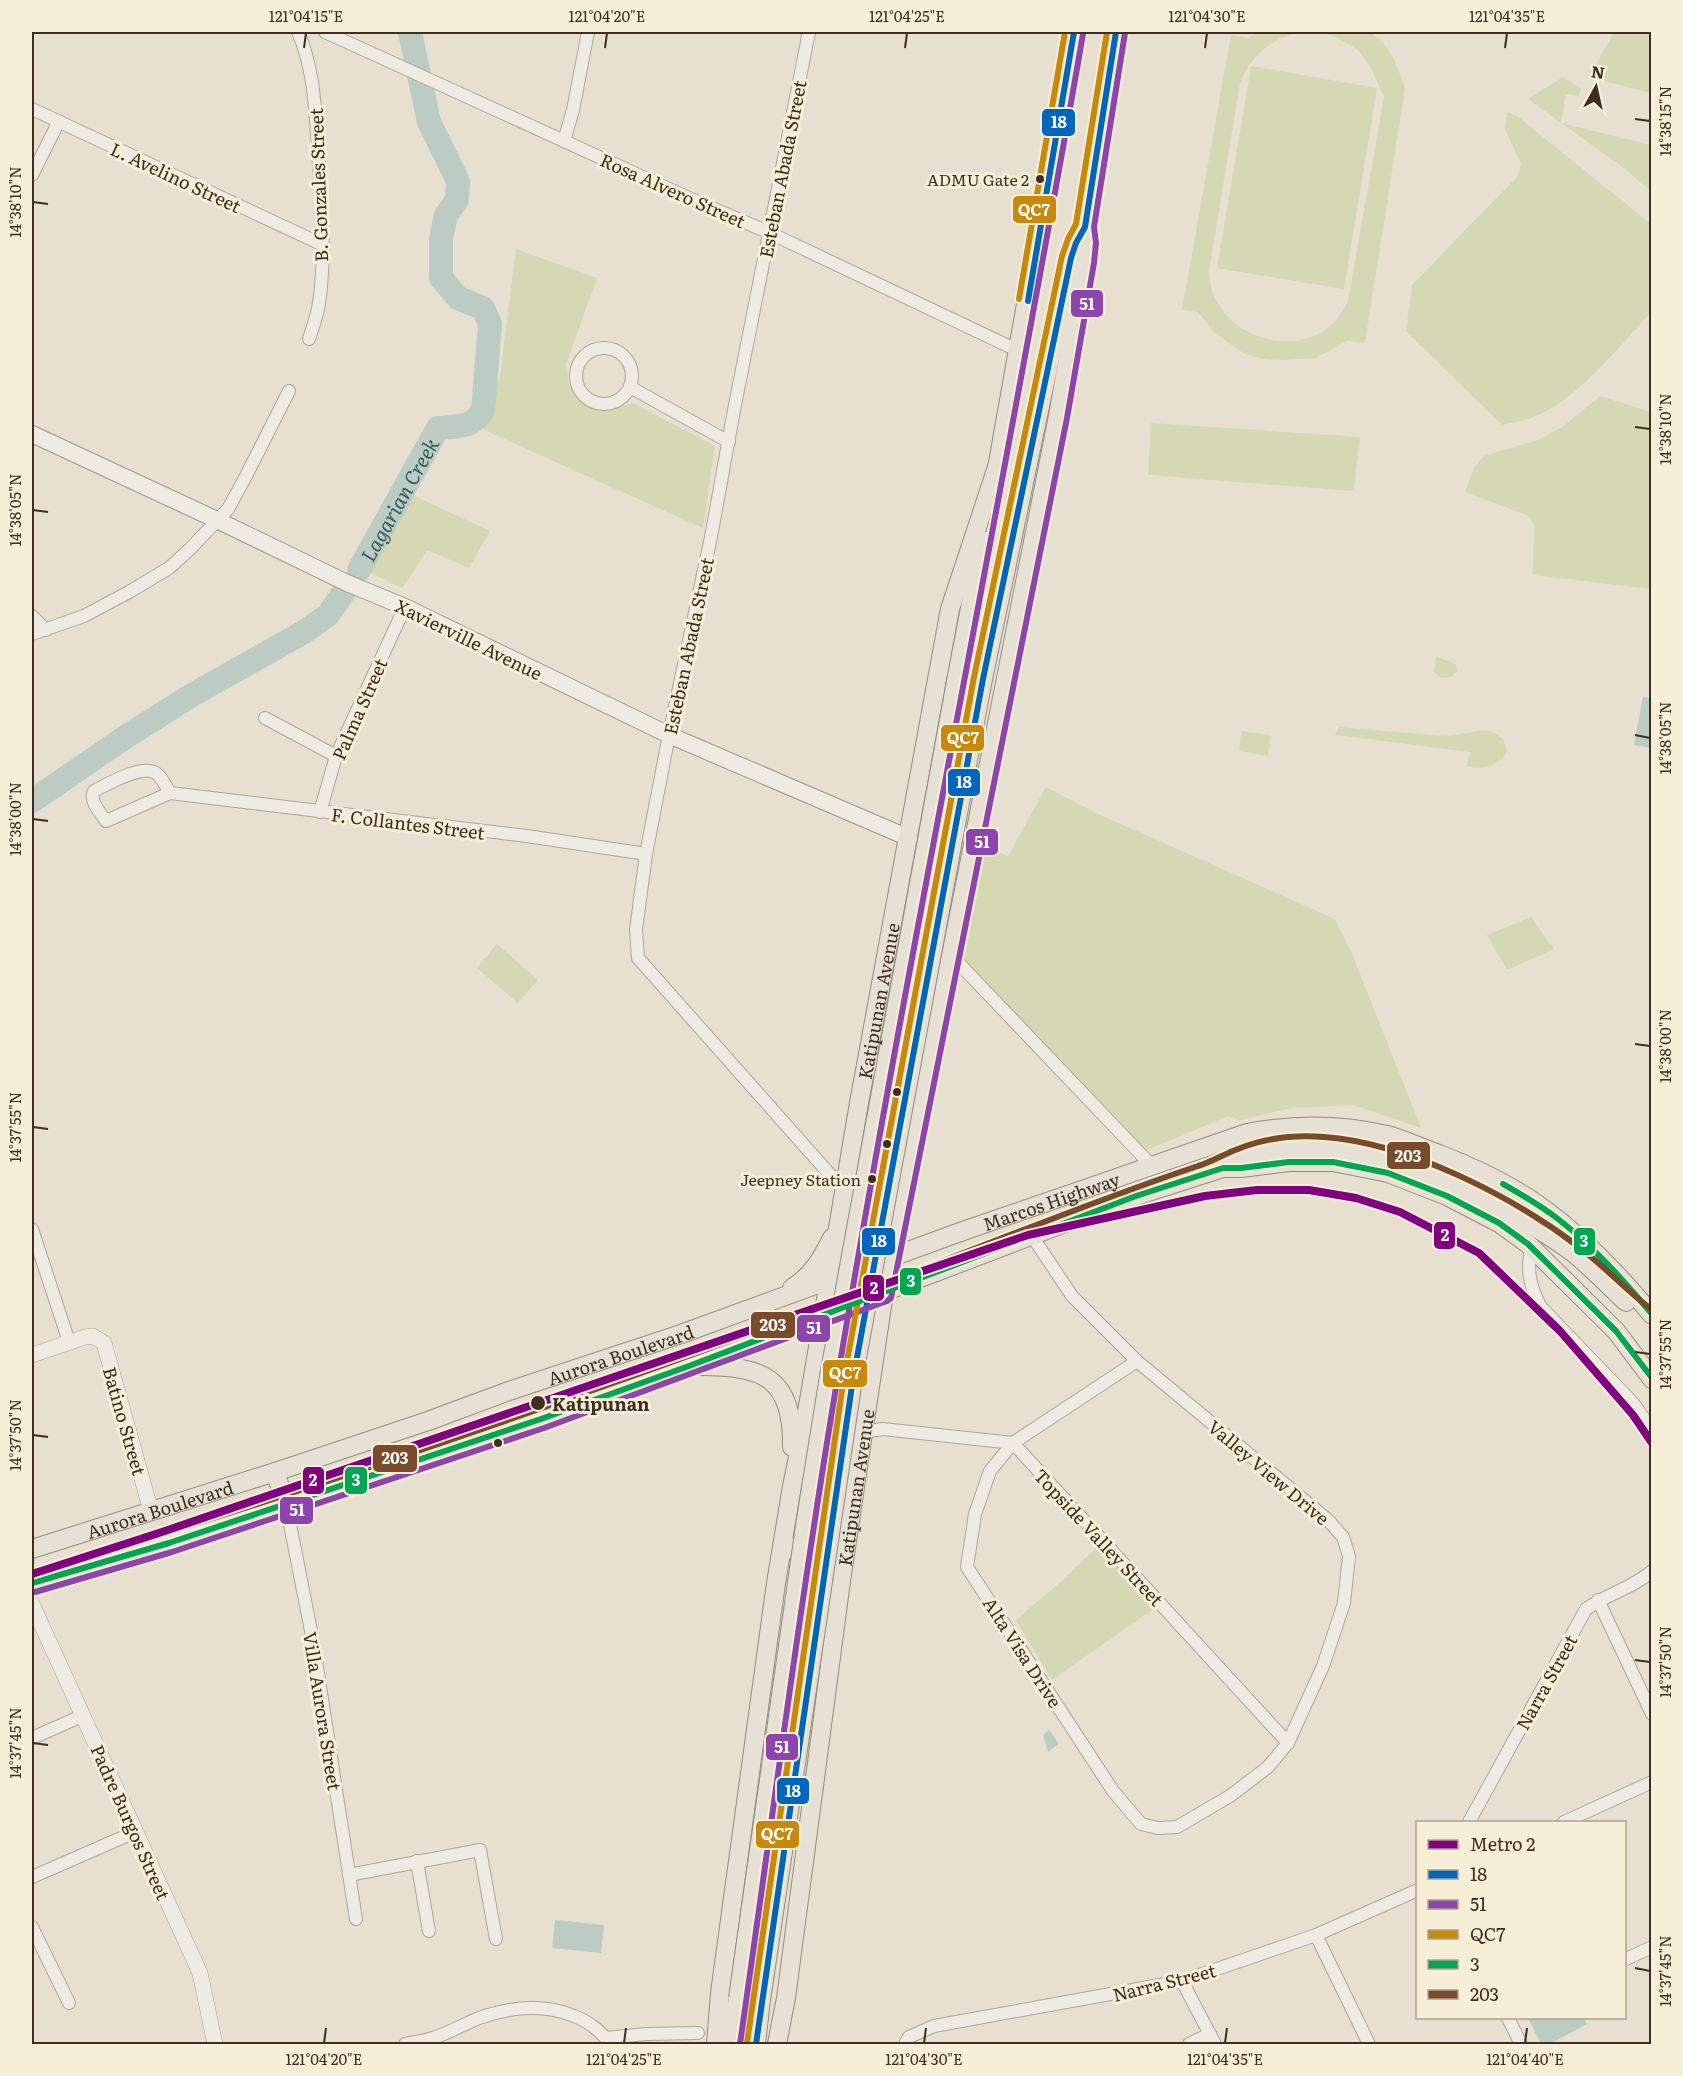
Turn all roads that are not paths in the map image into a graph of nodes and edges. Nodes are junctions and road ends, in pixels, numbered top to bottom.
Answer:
1 (298, 32) edge
2 (326, 32) edge
3 (588, 32) edge
4 (809, 32) edge
5 (1074, 32) edge
6 (1116, 32) edge
7 (340, 35) edge
8 (32, 109) edge
9 (59, 121) junction
10 (564, 141) junction
11 (32, 175) edge
12 (1085, 226) junction
13 (770, 233) junction
14 (321, 244) junction
15 (309, 339) dead end
16 (1019, 351) junction
17 (630, 387) junction
18 (289, 391) dead end
19 (32, 434) edge
20 (729, 442) junction
21 (998, 464) junction
22 (217, 520) junction
23 (405, 608) junction
24 (32, 616) edge
25 (46, 630) junction
26 (32, 634) edge
27 (265, 718) dead end
28 (669, 735) junction
29 (336, 756) junction
30 (170, 793) junction
31 (320, 812) junction
32 (909, 838) junction
33 (646, 854) junction
34 (950, 954) junction
35 (869, 1049) junction
36 (929, 1059) junction
37 (856, 1119) junction
38 (915, 1129) junction
39 (1152, 1166) junction
40 (1223, 1168) junction
41 (846, 1184) junction
42 (839, 1225) junction
43 (32, 1229) edge
44 (1032, 1236) junction
45 (1530, 1247) junction
46 (891, 1258) junction
47 (1607, 1265) junction
48 (830, 1279) junction
49 (918, 1280) junction
50 (884, 1293) junction
51 (773, 1300) junction
52 (1652, 1301) edge
53 (824, 1314) junction
54 (1652, 1315) edge
55 (1652, 1322) edge
56 (876, 1341) junction
57 (69, 1342) junction
58 (32, 1355) edge
59 (1137, 1361) junction
60 (689, 1366) junction
61 (1652, 1379) edge
62 (805, 1424) junction
63 (1652, 1430) edge
64 (862, 1432) junction
65 (1013, 1443) junction
66 (275, 1472) junction
67 (792, 1486) junction
68 (286, 1504) junction
69 (151, 1511) junction
70 (783, 1540) junction
71 (847, 1541) junction
72 (32, 1548) edge
73 (1652, 1571) edge
74 (841, 1581) junction
75 (32, 1583) edge
76 (776, 1583) junction
77 (1598, 1600) junction
78 (32, 1604) edge
79 (1652, 1714) edge
80 (82, 1716) junction
81 (32, 1738) edge
82 (1288, 1743) junction
83 (1652, 1782) edge
84 (1470, 1821) edge
85 (1566, 1821) edge
86 (135, 1832) junction
87 (417, 1861) junction
88 (349, 1875) junction
89 (32, 1877) edge
90 (1416, 1891) edge
91 (356, 1919) dead end
92 (32, 1927) edge
93 (429, 1931) dead end
94 (1316, 1935) junction
95 (496, 1939) dead end
96 (1652, 1947) edge
97 (1626, 1959) edge
98 (1182, 1981) junction
99 (69, 2003) dead end
100 (1508, 2019) edge
101 (698, 2033) dead end
102 (1213, 2039) edge
103 (434, 2041) edge
104 (608, 2041) edge
105 (215, 2044) edge
106 (405, 2044) edge
107 (716, 2044) edge
108 (731, 2044) edge
109 (756, 2044) edge
110 (777, 2044) edge
111 (904, 2044) edge
112 (1189, 2044) edge
113 (1369, 2044) edge
114 (1521, 2044) edge

1 - 14 street, B. Gonzales Street
2 - 7 street, Rosa Alvero Street
3 - 10 street
4 - 13 street, Esteban Abada Street
5 - 16 main road, Katipunan Avenue
6 - 12 main road, Katipunan Avenue
7 - 10 street, Rosa Alvero Street
8 - 9 street, L. Avelino Street
9 - 11 street
9 - 14 street, L. Avelino Street
10 - 13 street, Rosa Alvero Street
12 - 34 main road, Katipunan Avenue
12 - 109 main road, Katipunan Avenue, bridge
13 - 16 street, Rosa Alvero Street
13 - 20 street, Esteban Abada Street
14 - 15 street, B. Gonzales Street
16 - 21 main road, Katipunan Avenue
17 - 17 street
17 - 20 street
18 - 22 street
19 - 22 main road, Xavierville Avenue
20 - 28 street, Esteban Abada Street
21 - 32 main road, Katipunan Avenue
21 - 108 main road, Katipunan Avenue, bridge
22 - 23 main road, Xavierville Avenue
22 - 25 street
23 - 28 main road, Xavierville Avenue
23 - 29 street, Palma Street
24 - 25 street
25 - 26 street
27 - 29 street
28 - 32 main road, Xavierville Avenue
28 - 33 street, Esteban Abada Street
29 - 31 street, Palma Street
30 - 30 street
30 - 31 street, F. Collantes Street
31 - 33 street, F. Collantes Street
32 - 35 main road, Katipunan Avenue
33 - 41 street, Esteban Abada Street
34 - 36 main road, Katipunan Avenue
34 - 39 street
35 - 36 main road
35 - 37 main road, Katipunan Avenue
36 - 38 main road, Katipunan Avenue
37 - 38 main road
37 - 41 main road, Katipunan Avenue
38 - 46 main road, Katipunan Avenue
39 - 46 main road, Marcos Highway
39 - 47 main road, Marcos Highway
40 - 44 main road, Marcos Highway
40 - 45 main road, Marcos Highway
40 - 55 main road
41 - 42 main road, Katipunan Avenue
42 - 48 main road, Katipunan Avenue
42 - 51 main road
43 - 57 street
44 - 49 main road, Marcos Highway
44 - 59 street, Valley View Drive
45 - 61 main road, Marcos Highway
45 - 63 street
46 - 48 main road, Marcos Highway
46 - 50 main road, Katipunan Avenue
47 - 52 main road
47 - 54 main road, Marcos Highway
48 - 51 main road, Aurora Boulevard
48 - 53 main road, Katipunan Avenue
49 - 50 main road, Marcos Highway
49 - 56 main road
50 - 53 main road, Aurora Boulevard
50 - 56 main road, Katipunan Avenue
51 - 66 main road, Aurora Boulevard
53 - 60 main road, Aurora Boulevard
53 - 62 main road, Katipunan Avenue
56 - 64 main road, Katipunan Avenue
57 - 58 street
57 - 69 street, Batino Street
59 - 65 street, Alta Visa Drive
59 - 82 street, Valley View Drive
60 - 67 main road
60 - 68 main road, Aurora Boulevard
62 - 64 main road
62 - 67 main road, Katipunan Avenue
64 - 65 street
64 - 71 main road, Katipunan Avenue
65 - 82 street, Topside Valley Street
65 - 82 street, Alta Visa Drive
66 - 68 main road
66 - 69 main road, Aurora Boulevard
67 - 70 main road, Katipunan Avenue
68 - 75 main road, Aurora Boulevard
68 - 88 street, Villa Aurora Street
69 - 72 main road, Aurora Boulevard
70 - 71 main road
70 - 76 main road, Katipunan Avenue
71 - 74 main road, Katipunan Avenue
73 - 77 street, Narra Street
74 - 76 main road
74 - 110 main road, Katipunan Avenue
76 - 107 main road, Katipunan Avenue
77 - 79 street
77 - 84 street, Narra Street
78 - 80 street, Padre Burgos Street
80 - 81 street
80 - 86 street, Padre Burgos Street
83 - 85 street
86 - 89 street
86 - 105 street, Padre Burgos Street
87 - 88 street
87 - 93 street
87 - 95 street
88 - 91 street, Villa Aurora Street
90 - 94 street, Narra Street
92 - 99 street
94 - 98 street, Narra Street
94 - 113 street
96 - 97 street
98 - 102 street
98 - 111 street, Narra Street
100 - 114 street
101 - 104 street
102 - 112 street
103 - 104 street
103 - 106 street

